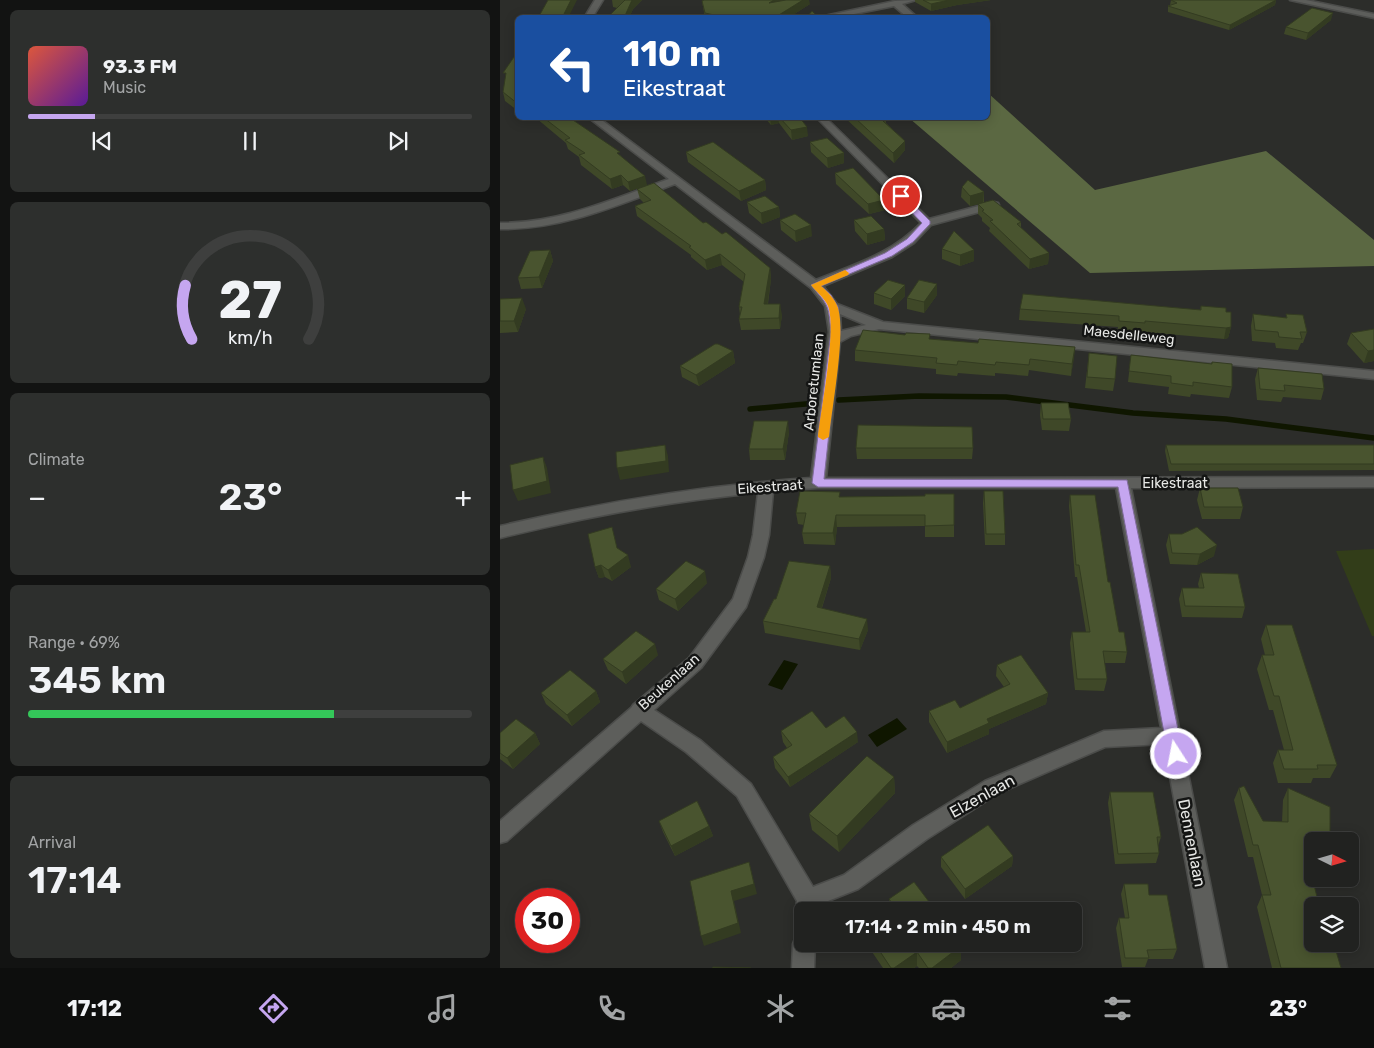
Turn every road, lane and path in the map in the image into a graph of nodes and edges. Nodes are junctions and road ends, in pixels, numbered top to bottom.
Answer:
1 (598, 0) edge
2 (912, 0) edge
3 (1294, 0) edge
4 (895, 3) junction
5 (590, 15) edge
6 (834, 15) edge
7 (910, 15) edge
8 (1374, 16) edge
9 (597, 120) edge
10 (823, 120) edge
11 (677, 180) junction
12 (994, 205) edge
13 (927, 222) junction
14 (500, 226) edge
15 (815, 285) junction
16 (833, 307) junction
17 (881, 326) junction
18 (835, 340) junction
19 (1374, 375) edge
20 (1374, 482) edge
21 (818, 483) junction
22 (1123, 483) junction
23 (766, 486) junction
24 (500, 532) edge
25 (639, 710) junction
26 (1172, 734) junction
27 (500, 834) edge
28 (805, 902) edge
29 (813, 902) edge
30 (804, 952) edge
31 (803, 968) edge
32 (1216, 968) edge

1 - 5 street
2 - 4 street
3 - 8 street
4 - 6 street
4 - 7 street
9 - 11 street
10 - 13 street
11 - 14 street
11 - 15 street
12 - 13 street
13 - 15 street
15 - 16 street
16 - 17 street, Maesdelleweg
16 - 18 street, Arboretumlaan
17 - 18 street, Maesdelleweg
17 - 19 street, Maesdelleweg
18 - 21 street, Arboretumlaan
20 - 22 street, Eikestraat
21 - 22 street, Eikestraat
21 - 23 street, Eikestraat
22 - 26 street, Dennenlaan
23 - 24 street, Eikestraat
23 - 25 street, Beukenlaan
25 - 27 street, Beukenlaan
25 - 28 street
26 - 29 street, Elzenlaan
26 - 32 street, Dennenlaan
30 - 31 street

